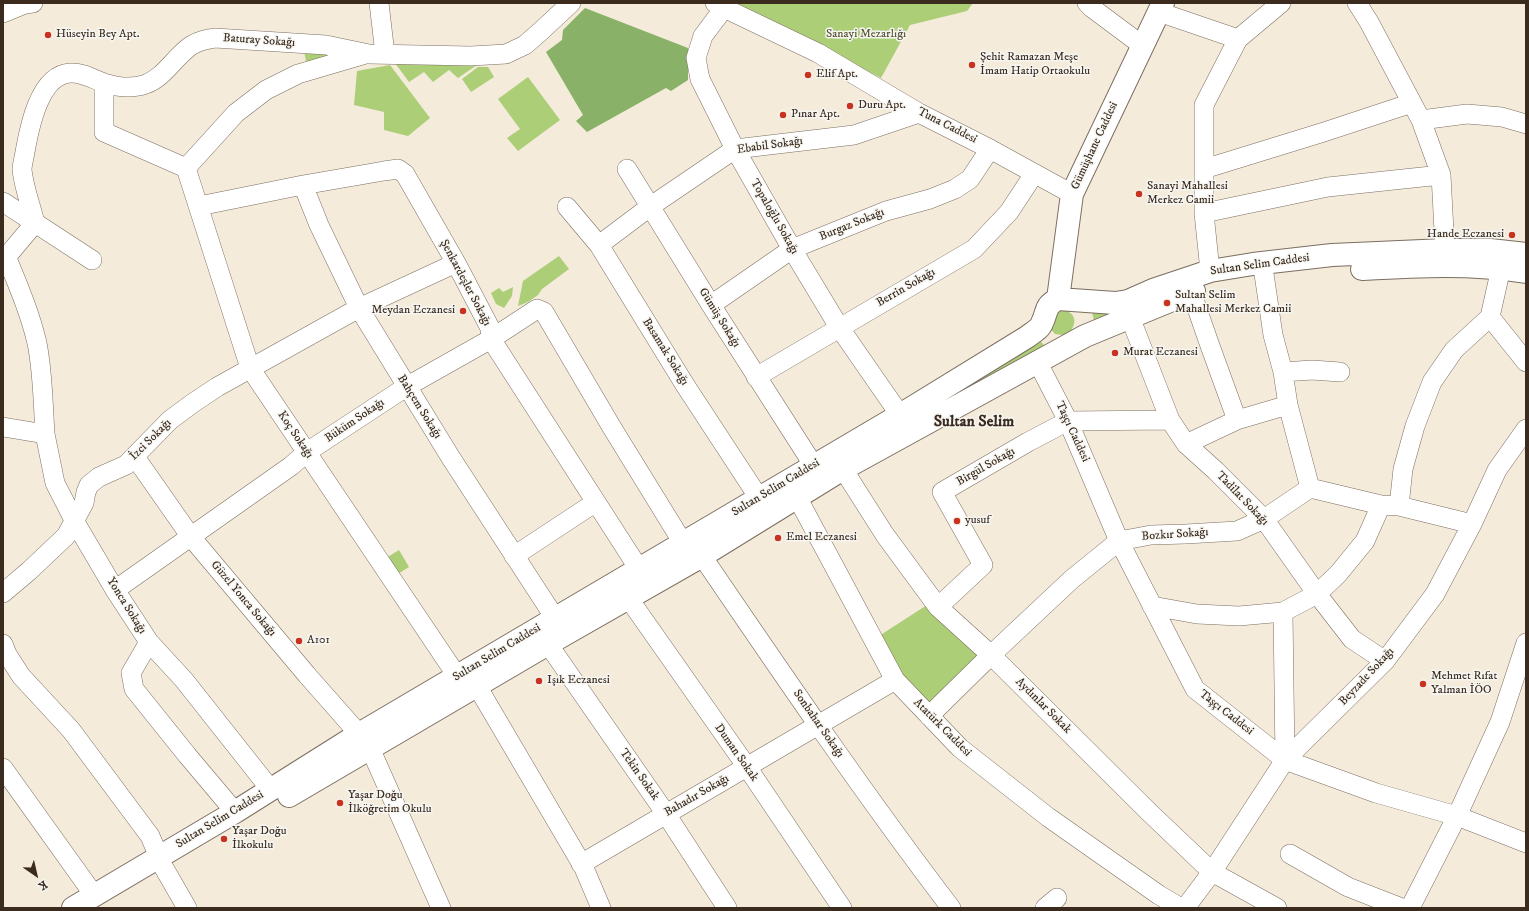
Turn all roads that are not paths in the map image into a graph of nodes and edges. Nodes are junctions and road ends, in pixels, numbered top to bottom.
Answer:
1 (33, 3) edge
2 (379, 3) edge
3 (570, 3) edge
4 (1087, 3) edge
5 (1281, 3) edge
6 (1357, 3) edge
7 (719, 6) edge
8 (1161, 8) edge
9 (3, 13) edge
10 (1238, 39) junction
11 (1143, 46) junction
12 (377, 54) junction
13 (104, 83) junction
14 (1412, 103) junction
15 (919, 113) junction
16 (1421, 120) junction
17 (1526, 124) edge
18 (735, 149) junction
19 (990, 149) junction
20 (186, 168) junction
21 (1204, 168) junction
22 (627, 169) dead end
23 (1034, 174) junction
24 (1441, 176) junction
25 (303, 185) junction
26 (1072, 194) junction
27 (3, 202) edge
28 (199, 206) junction
29 (651, 206) junction
30 (567, 207) dead end
31 (1204, 213) junction
32 (35, 223) junction
33 (599, 245) junction
34 (792, 249) junction
35 (1526, 254) edge
36 (1445, 258) junction
37 (5, 259) edge
38 (92, 260) dead end
39 (456, 263) junction
40 (1500, 268) junction
41 (1526, 272) edge
42 (1264, 274) junction
43 (1211, 277) junction
44 (1191, 291) junction
45 (1068, 300) junction
46 (711, 305) junction
47 (359, 308) junction
48 (1130, 317) junction
49 (1490, 317) junction
50 (1042, 325) junction
51 (838, 327) junction
52 (1085, 336) junction
53 (491, 339) junction
54 (1058, 350) junction
55 (1037, 362) junction
56 (1526, 362) edge
57 (250, 368) junction
58 (1284, 372) junction
59 (1340, 372) dead end
60 (756, 377) junction
61 (406, 387) junction
62 (1288, 405) junction
63 (900, 415) junction
64 (1170, 420) junction
65 (1237, 420) junction
66 (1068, 421) junction
67 (3, 427) edge
68 (1526, 429) edge
69 (45, 434) junction
70 (1186, 444) junction
71 (307, 452) junction
72 (135, 457) junction
73 (843, 468) junction
74 (818, 474) junction
75 (1310, 488) junction
76 (797, 496) junction
77 (759, 498) junction
78 (596, 502) junction
79 (1390, 506) junction
80 (1264, 520) junction
81 (75, 522) junction
82 (1472, 524) junction
83 (191, 537) junction
84 (1119, 541) junction
85 (683, 543) junction
86 (514, 556) junction
87 (702, 556) junction
88 (639, 569) junction
89 (115, 590) junction
90 (3, 593) edge
91 (1317, 594) junction
92 (628, 599) junction
93 (1152, 606) junction
94 (938, 607) junction
95 (1283, 612) junction
96 (551, 631) junction
97 (149, 642) junction
98 (3, 644) edge
99 (1526, 644) edge
100 (991, 655) junction
101 (1385, 661) junction
102 (457, 676) junction
103 (895, 680) junction
104 (477, 686) junction
105 (929, 716) junction
106 (818, 726) junction
107 (365, 741) junction
108 (1285, 760) junction
109 (747, 767) junction
110 (3, 768) edge
111 (271, 790) junction
112 (235, 812) junction
113 (666, 814) junction
114 (1457, 816) junction
115 (1526, 843) edge
116 (1290, 854) dead end
117 (162, 863) junction
118 (582, 864) junction
119 (1212, 872) junction
120 (1155, 901) edge
121 (95, 902) edge
122 (73, 908) edge
123 (186, 908) edge
124 (441, 908) edge
125 (601, 908) edge
126 (727, 908) edge
127 (842, 908) edge
128 (951, 908) edge
129 (1180, 908) edge
130 (1185, 908) edge
131 (1277, 908) edge
132 (1402, 908) edge
133 (1410, 908) edge

1 - 9 street
2 - 12 street
3 - 12 street, Baturay Sokağı
4 - 11 street
5 - 10 street
6 - 14 street
7 - 15 street, Tuna Caddesi
7 - 18 street, Topaloğlu Sokağı
8 - 10 street
8 - 11 main road, Gümüşhane Caddesi
10 - 21 street
11 - 26 main road, Gümüşhane Caddesi
12 - 13 street, Baturay Sokağı
12 - 20 street
13 - 20 street
13 - 32 street, Baturay Sokağı
14 - 16 street
14 - 21 street
15 - 18 street, Ebabil Sokağı
15 - 19 street, Tuna Caddesi
16 - 17 street
16 - 24 street
18 - 29 street, Ebabil Sokağı
18 - 34 street, Topaloğlu Sokağı
19 - 23 street, Tuna Caddesi
19 - 34 street, Burgaz Sokağı
20 - 28 street, Koç Sokağı
21 - 31 street
22 - 29 street, Gümüş Sokağı
23 - 26 street, Tuna Caddesi
23 - 51 street, Berrin Sokağı
24 - 31 street
24 - 36 street
25 - 28 street, Şenkardeşler Sokağı
25 - 39 street, Şenkardeşler Sokağı
25 - 47 street, Bahçem Sokağı
26 - 45 main road, Gümüşhane Caddesi
27 - 32 street
28 - 57 street, Koç Sokağı
29 - 33 street, Ebabil Sokağı
29 - 46 street, Gümüş Sokağı
30 - 33 street, Basamak Sokağı
31 - 43 street
32 - 37 street
32 - 38 street
33 - 77 street, Basamak Sokağı
34 - 46 street, Burgaz Sokağı
34 - 51 street, Topaloğlu Sokağı
35 - 36 main road, Sultan Selim Caddesi
36 - 40 main road, Sultan Selim Caddesi
36 - 42 main road, Sultan Selim Caddesi
36 - 43 main road, Sultan Selim Caddesi
37 - 69 street, Yonca Sokağı
39 - 47 street, İzci Sokağı
39 - 53 street, Şenkardeşler Sokağı
40 - 41 main road, Sultan Selim Caddesi
40 - 49 street
42 - 43 main road, Sultan Selim Caddesi
42 - 58 street
43 - 44 main road, Sultan Selim Caddesi
43 - 45 main road, Sultan Selim Caddesi
44 - 48 main road, Sultan Selim Caddesi
44 - 65 street
45 - 50 main road
45 - 52 main road
46 - 60 street, Gümüş Sokağı
47 - 57 street, İzci Sokağı
47 - 61 street, Bahçem Sokağı
48 - 52 main road, Sultan Selim Caddesi
48 - 64 street, Tadilat Sokağı
49 - 56 street
49 - 79 street
50 - 54 main road
50 - 63 main road, Sultan Selim Caddesi
51 - 60 street, Berrin Sokağı
51 - 63 street, Topaloğlu Sokağı
52 - 54 main road, Sultan Selim Caddesi
53 - 61 street, Büküm Sokağı
53 - 78 street, Şenkardeşler Sokağı
53 - 85 street, Büküm Sokağı
54 - 55 main road, Sultan Selim Caddesi
55 - 66 street, Taşçı Caddesi
55 - 73 main road, Sultan Selim Caddesi
57 - 71 street, Koç Sokağı
57 - 72 street, İzci Sokağı
58 - 59 street
58 - 62 street
60 - 74 street, Gümüş Sokağı
61 - 71 street, Büküm Sokağı
61 - 86 street, Bahçem Sokağı
62 - 65 street
62 - 75 street
63 - 74 main road, Sultan Selim Caddesi
64 - 66 street, Birgül Sokağı
64 - 70 street, Tadilat Sokağı
65 - 70 street
66 - 84 street, Taşçı Caddesi
66 - 94 street, Birgül Sokağı
67 - 69 street
68 - 82 street, Beyzade Sokağı
69 - 81 street, Yonca Sokağı
70 - 80 street, Tadilat Sokağı
71 - 83 street, Büküm Sokağı
71 - 102 street, Koç Sokağı
72 - 81 street, İzci Sokağı
72 - 83 street, Güzel Yonca Sokağı
73 - 74 main road, Sultan Selim Caddesi
73 - 94 street, Aydınlar Sokak
74 - 76 main road, Sultan Selim Caddesi
74 - 77 main road, Sultan Selim Caddesi
75 - 79 street
75 - 80 street, Bozkır Sokağı
76 - 87 main road, Sultan Selim Caddesi
76 - 103 street, Atatürk Caddesi
77 - 85 main road, Sultan Selim Caddesi
78 - 86 street
78 - 88 street, Şenkardeşler Sokağı
79 - 82 street
79 - 91 street
80 - 84 street, Bozkır Sokağı
80 - 91 street, Tadilat Sokağı
81 - 89 street, Yonca Sokağı
81 - 90 street, İzci Sokağı
82 - 101 street, Beyzade Sokağı
83 - 89 street, Büküm Sokağı
83 - 107 street, Güzel Yonca Sokağı
84 - 93 street, Taşçı Caddesi
84 - 100 street, Bozkır Sokağı
85 - 87 street, Sonbahar Sokağı
85 - 88 main road, Sultan Selim Caddesi
86 - 96 street, Bahçem Sokağı
87 - 92 main road, Sultan Selim Caddesi
87 - 106 street, Sonbahar Sokağı
88 - 96 main road, Sultan Selim Caddesi
89 - 97 street, Yonca Sokağı
91 - 95 street
91 - 101 street, Tadilat Sokağı
92 - 96 main road, Sultan Selim Caddesi
92 - 109 street, Duman Sokak
93 - 95 street
93 - 108 street, Taşçı Caddesi
94 - 100 street, Aydınlar Sokak
95 - 108 street
96 - 102 main road, Sultan Selim Caddesi
96 - 104 main road, Sultan Selim Caddesi
96 - 113 street, Tekin Sokak
97 - 111 street, Yonca Sokağı
97 - 112 street
98 - 117 street
99 - 114 street
100 - 105 street, Bozkır Sokağı
100 - 119 street, Aydınlar Sokak
101 - 108 street, Beyzade Sokağı
102 - 107 main road, Sultan Selim Caddesi
103 - 105 street, Atatürk Caddesi
103 - 106 street, Bahadır Sokağı
104 - 107 main road, Sultan Selim Caddesi
104 - 118 street
105 - 120 street, Atatürk Caddesi
106 - 109 street, Bahadır Sokağı
106 - 128 street, Sonbahar Sokağı
107 - 111 main road, Sultan Selim Caddesi
107 - 117 main road, Sultan Selim Caddesi
107 - 124 street, Güzel Yonca Sokağı
108 - 114 street, Taşçı Caddesi
108 - 119 street, Beyzade Sokağı
109 - 113 street, Bahadır Sokağı
109 - 127 street, Duman Sokak
110 - 121 street
111 - 112 main road, Sultan Selim Caddesi
112 - 117 main road, Sultan Selim Caddesi
113 - 118 street, Bahadır Sokağı
113 - 126 street, Tekin Sokak
114 - 115 street, Taşçı Caddesi
114 - 133 street
116 - 132 street
117 - 121 main road, Sultan Selim Caddesi
117 - 123 street
118 - 125 street
119 - 130 street, Beyzade Sokağı
119 - 131 street, Aydınlar Sokak
120 - 129 street, Atatürk Caddesi
121 - 122 main road, Sultan Selim Caddesi

